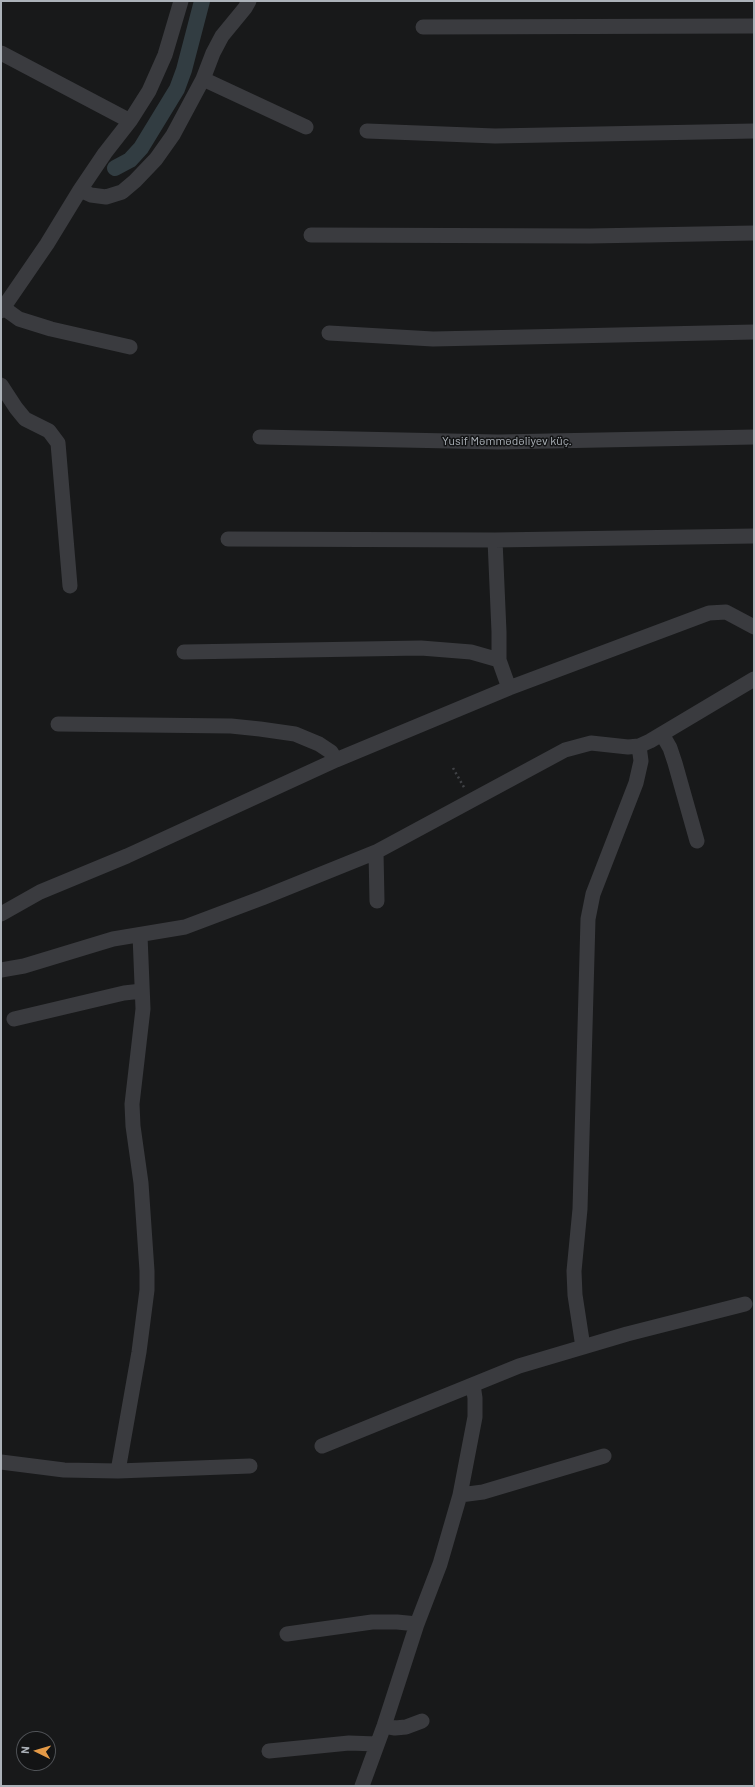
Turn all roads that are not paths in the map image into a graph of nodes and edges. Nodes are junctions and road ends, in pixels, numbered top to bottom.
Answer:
1 (181, 1) edge
2 (249, 1) edge
3 (754, 26) edge
4 (423, 27) dead end
5 (1, 53) edge
6 (203, 79) junction
7 (130, 121) junction
8 (306, 127) dead end
9 (367, 131) dead end
10 (754, 131) edge
11 (80, 190) junction
12 (754, 233) edge
13 (311, 235) dead end
14 (2, 308) edge
15 (329, 332) dead end
16 (754, 332) edge
17 (130, 346) dead end
18 (1, 385) edge
19 (260, 437) dead end
20 (754, 437) edge
21 (754, 536) edge
22 (228, 539) dead end
23 (495, 540) junction
24 (70, 586) dead end
25 (754, 627) edge
26 (184, 652) dead end
27 (499, 660) junction
28 (754, 679) edge
29 (509, 688) junction
30 (58, 724) dead end
31 (662, 734) junction
32 (639, 746) junction
33 (336, 760) junction
34 (696, 841) dead end
35 (376, 852) junction
36 (377, 901) dead end
37 (1, 914) edge
38 (140, 935) junction
39 (1, 970) edge
40 (142, 991) junction
41 (14, 1019) dead end
42 (745, 1304) dead end
43 (583, 1347) junction
44 (473, 1384) junction
45 (322, 1446) dead end
46 (604, 1456) dead end
47 (2, 1463) edge
48 (250, 1466) dead end
49 (118, 1471) junction
50 (460, 1495) junction
51 (417, 1624) junction
52 (287, 1634) dead end
53 (422, 1721) dead end
54 (384, 1726) junction
55 (377, 1744) junction
56 (269, 1751) dead end
57 (362, 1786) edge

1 - 7 street
2 - 6 street
3 - 4 street
5 - 7 street
6 - 8 street
6 - 11 street
7 - 11 street
9 - 10 street
11 - 14 street
12 - 13 street
14 - 17 street
15 - 16 street
18 - 24 street
19 - 20 street, Yusif Məmmədəliyev küç.
21 - 23 street
22 - 23 street
23 - 27 street
25 - 29 street
26 - 27 street
27 - 29 street
28 - 31 street
29 - 33 street
30 - 33 street
31 - 32 street
31 - 34 street
32 - 35 street
32 - 43 street
33 - 37 street
35 - 36 street
35 - 38 street
38 - 39 street
38 - 40 street
40 - 41 street
40 - 49 street
42 - 43 street
43 - 44 street
44 - 45 street
44 - 50 street
46 - 50 street
47 - 49 street
48 - 49 street
50 - 51 street
51 - 52 street
51 - 54 street
53 - 54 street
54 - 55 street
55 - 56 street
55 - 57 street

